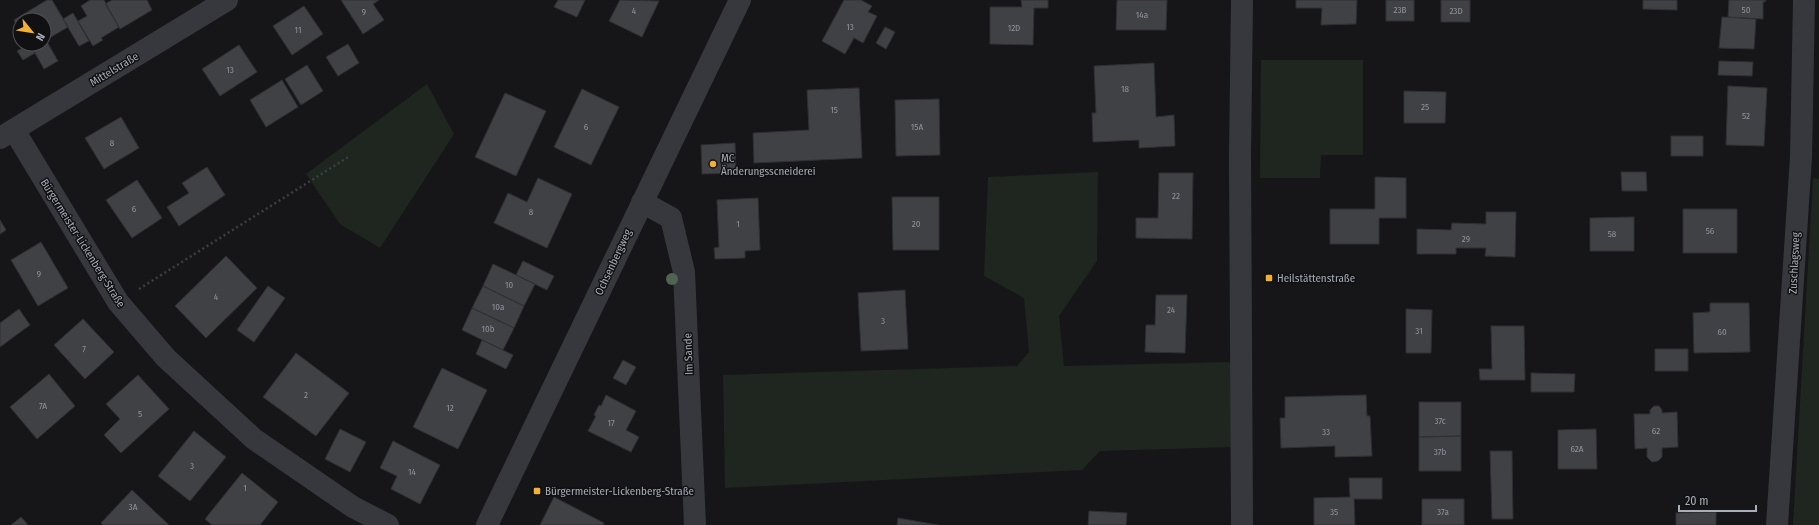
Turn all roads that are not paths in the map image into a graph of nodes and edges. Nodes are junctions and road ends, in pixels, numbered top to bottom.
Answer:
1 (227, 0) edge
2 (740, 0) edge
3 (1242, 0) edge
4 (1804, 0) edge
5 (7, 134) edge
6 (642, 202) junction
7 (388, 525) edge
8 (487, 525) edge
9 (695, 525) edge
10 (1242, 525) edge
11 (1777, 525) edge

1 - 5 street, Mittelstraße
2 - 6 street, Ochsenbergweg
3 - 10 street
4 - 11 street, Zuschlagsweg
5 - 7 street, Bürgermeister-Lickenberg-Straße
6 - 8 street, Ochsenbergweg
6 - 9 street, Im Sande

